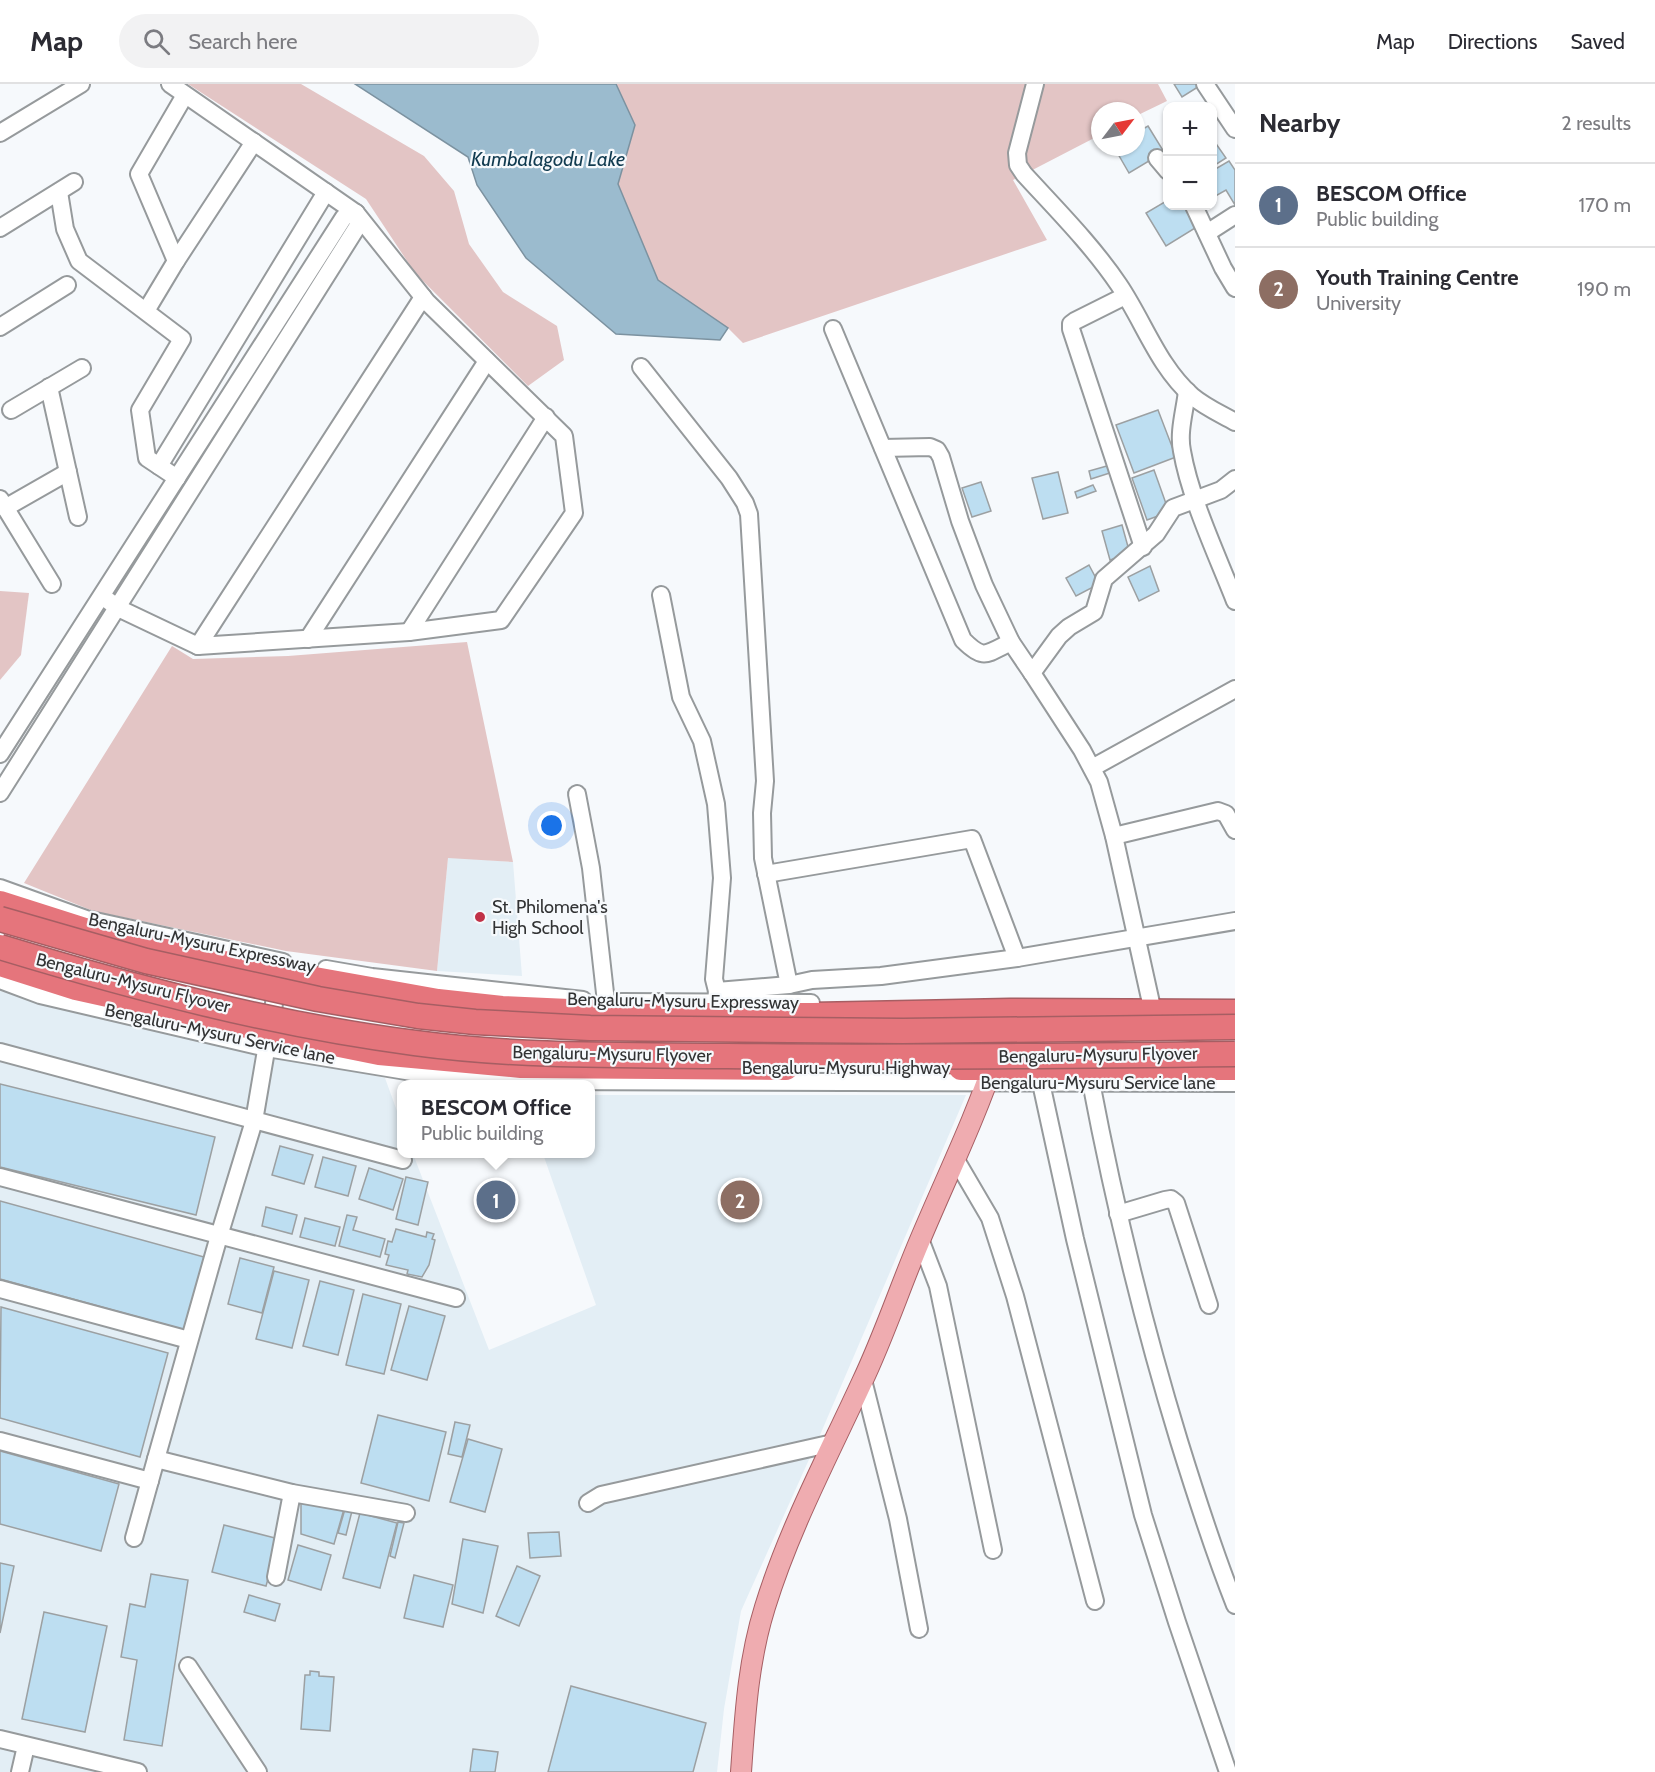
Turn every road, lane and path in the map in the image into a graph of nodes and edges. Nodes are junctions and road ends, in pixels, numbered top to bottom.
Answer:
1 (81, 84) edge
2 (170, 84) edge
3 (1035, 84) edge
4 (1205, 84) edge
5 (185, 94) junction
6 (1235, 129) edge
7 (0, 133) edge
8 (254, 142) junction
9 (74, 182) dead end
10 (58, 192) junction
11 (326, 192) junction
12 (1196, 210) edge
13 (356, 213) junction
14 (1235, 215) edge
15 (0, 228) edge
16 (1207, 233) junction
17 (176, 261) junction
18 (67, 285) dead end
19 (1235, 288) edge
20 (1125, 296) junction
21 (423, 297) junction
22 (146, 311) junction
23 (0, 327) edge
24 (833, 329) dead end
25 (487, 361) junction
26 (641, 367) dead end
27 (82, 368) dead end
28 (49, 387) junction
29 (1188, 391) junction
30 (11, 410) dead end
31 (546, 417) junction
32 (1235, 422) edge
33 (883, 448) junction
34 (159, 466) junction
35 (68, 472) junction
36 (177, 478) junction
37 (1235, 480) edge
38 (1196, 501) junction
39 (3, 504) edge
40 (78, 517) dead end
41 (1143, 547) junction
42 (52, 584) dead end
43 (661, 595) dead end
44 (102, 596) junction
45 (1235, 601) edge
46 (118, 608) junction
47 (409, 632) junction
48 (308, 639) junction
49 (1011, 642) junction
50 (198, 646) junction
51 (1032, 673) junction
52 (1235, 689) edge
53 (0, 754) edge
54 (1092, 768) junction
55 (0, 794) edge
56 (577, 794) dead end
57 (1235, 830) edge
58 (1114, 836) junction
59 (766, 874) junction
60 (0, 888) edge
61 (0, 903) edge
62 (0, 919) edge
63 (1235, 921) edge
64 (1137, 938) junction
65 (0, 947) edge
66 (1017, 958) junction
67 (0, 964) edge
68 (280, 968) junction
69 (0, 980) edge
70 (789, 985) junction
71 (717, 997) junction
72 (606, 1002) junction
73 (1151, 1003) junction
74 (1235, 1003) edge
75 (1010, 1011) junction
76 (1235, 1012) edge
77 (1235, 1027) edge
78 (269, 1040) junction
79 (0, 1052) edge
80 (1235, 1054) edge
81 (1235, 1068) edge
82 (989, 1076) junction
83 (1091, 1082) junction
84 (1041, 1083) junction
85 (1235, 1083) edge
86 (254, 1122) junction
87 (404, 1160) dead end
88 (956, 1160) junction
89 (0, 1177) edge
90 (1118, 1214) junction
91 (219, 1236) junction
92 (920, 1239) junction
93 (0, 1289) edge
94 (456, 1298) dead end
95 (1209, 1305) dead end
96 (189, 1340) junction
97 (863, 1380) junction
98 (0, 1441) edge
99 (833, 1443) junction
100 (156, 1459) junction
101 (150, 1481) junction
102 (292, 1493) junction
103 (588, 1503) dead end
104 (406, 1513) dead end
105 (134, 1538) dead end
106 (993, 1550) dead end
107 (276, 1577) dead end
108 (1095, 1601) dead end
109 (1235, 1605) edge
110 (920, 1629) dead end
111 (188, 1666) dead end
112 (0, 1739) edge
113 (27, 1746) junction
114 (1229, 1751) edge
115 (94, 1767) edge
116 (20, 1772) edge
117 (138, 1772) edge
118 (258, 1772) edge
119 (741, 1772) edge
120 (1228, 1772) edge

1 - 7 street
2 - 5 street
3 - 20 street
4 - 6 street
5 - 8 street
5 - 17 street
8 - 11 street
8 - 17 street
9 - 10 street
10 - 15 street
10 - 22 street
11 - 13 street
11 - 34 street
12 - 16 street
13 - 21 street
13 - 36 street
13 - 46 street
14 - 16 street
16 - 19 street
17 - 22 street
18 - 23 street
20 - 29 street
20 - 41 street
21 - 25 street
21 - 50 street
22 - 34 street
24 - 33 street
25 - 31 street
25 - 48 street
26 - 59 street
27 - 28 street
28 - 30 street
28 - 35 street
29 - 32 street
29 - 38 street
31 - 47 street
31 - 47 street
33 - 49 street
33 - 49 street
34 - 36 street
35 - 39 street
35 - 40 street
36 - 44 street
37 - 38 street
38 - 41 street
38 - 45 street
39 - 42 street
41 - 51 street
43 - 71 street
44 - 46 street
44 - 53 street
46 - 50 street
46 - 55 street
47 - 48 street
48 - 50 street
49 - 51 street
51 - 54 street
52 - 54 street
54 - 58 street
56 - 72 street
57 - 58 street
58 - 64 street
59 - 66 street
59 - 70 street
60 - 68 street, Bengaluru-Mysuru Expressway
61 - 68 highway, Bengaluru-Mysuru Expressway
62 - 77 highway, Bengaluru-Mysuru Expressway, bridge
63 - 64 street
64 - 66 street
64 - 73 street
65 - 80 highway, Bengaluru-Mysuru Flyover, bridge
66 - 70 street
67 - 78 highway, Bengaluru-Mysuru Highway
68 - 72 street, Bengaluru-Mysuru Expressway
68 - 75 highway, Bengaluru-Mysuru Expressway
68 - 78 street
69 - 78 street, Bengaluru-Mysuru Service lane
70 - 71 street
71 - 72 street, Bengaluru-Mysuru Expressway
71 - 73 street, Bengaluru-Mysuru Expressway
73 - 74 street, Bengaluru-Mysuru Expressway
75 - 76 highway, Bengaluru-Mysuru Expressway
75 - 82 main road
78 - 82 highway, Bengaluru-Mysuru Highway
78 - 86 street
79 - 86 street
81 - 82 highway, Bengaluru-Mysuru Highway
82 - 84 street, Bengaluru-Mysuru Service lane
82 - 88 main road
83 - 84 street, Bengaluru-Mysuru Service lane
83 - 85 street, Bengaluru-Mysuru Service lane
83 - 90 street
84 - 114 street
86 - 87 street
86 - 91 street
88 - 92 main road
88 - 108 street
89 - 91 street
90 - 95 street
90 - 109 street
91 - 94 street
91 - 96 street
92 - 97 main road
92 - 106 street
93 - 96 street
96 - 100 street
97 - 99 main road
97 - 110 street
98 - 101 street
99 - 103 street
99 - 119 main road
100 - 101 street
100 - 102 street
101 - 105 street
102 - 104 street
102 - 107 street
111 - 118 street
112 - 113 street
113 - 115 street
113 - 116 street
114 - 120 street
115 - 117 street

